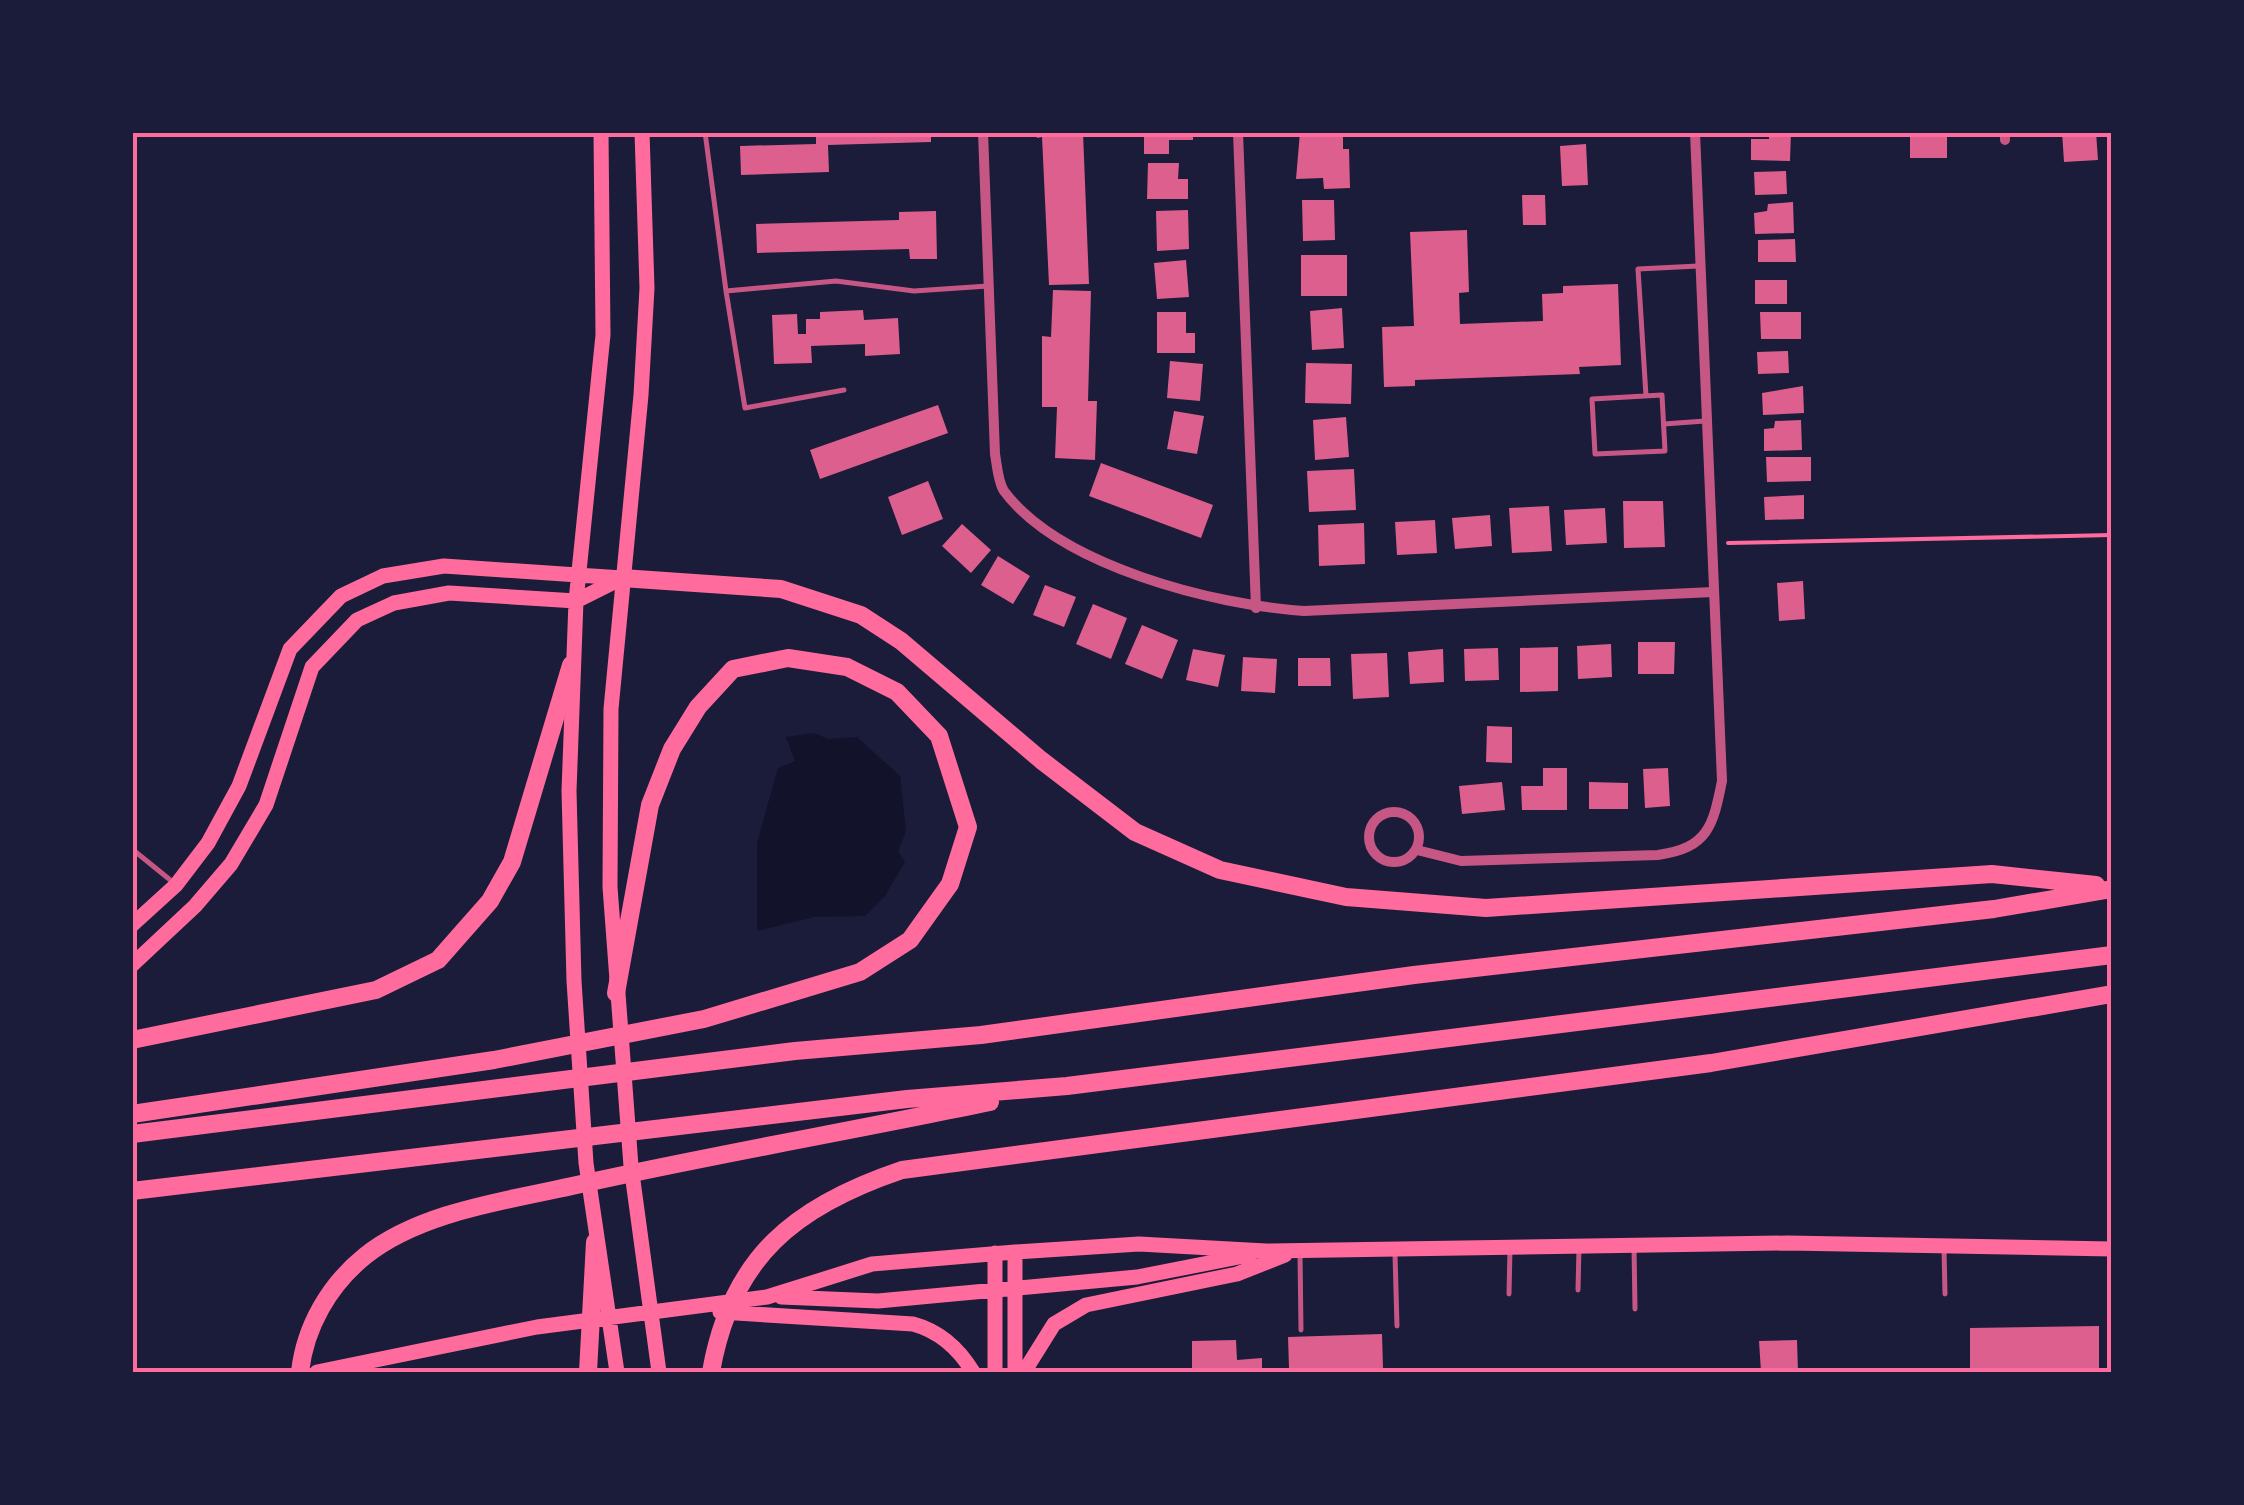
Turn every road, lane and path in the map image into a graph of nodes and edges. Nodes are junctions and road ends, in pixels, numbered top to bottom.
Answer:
1 (601, 132) edge
2 (642, 132) edge
3 (705, 132) edge
4 (982, 132) edge
5 (1238, 132) edge
6 (1695, 132) edge
7 (1700, 266) junction
8 (988, 286) junction
9 (726, 290) junction
10 (844, 390) dead end
11 (1646, 396) junction
12 (1707, 421) junction
13 (1664, 424) junction
14 (2112, 535) edge
15 (1711, 544) junction
16 (578, 572) junction
17 (622, 578) junction
18 (1713, 592) junction
19 (576, 601) junction
20 (1256, 608) junction
21 (571, 665) junction
22 (132, 850) edge
23 (1417, 850) junction
24 (176, 885) junction
25 (2112, 888) edge
26 (132, 924) edge
27 (2112, 955) edge
28 (132, 965) edge
29 (616, 993) junction
30 (2112, 994) edge
31 (132, 1040) edge
32 (1068, 1086) junction
33 (132, 1114) edge
34 (132, 1134) edge
35 (132, 1192) edge
36 (595, 1242) junction
37 (1634, 1244) junction
38 (1578, 1245) junction
39 (1510, 1246) junction
40 (1944, 1246) junction
41 (1395, 1247) junction
42 (1300, 1250) junction
43 (2112, 1250) edge
44 (1266, 1251) junction
45 (1015, 1252) junction
46 (996, 1253) junction
47 (1016, 1286) junction
48 (997, 1288) junction
49 (1578, 1290) dead end
50 (1510, 1294) dead end
51 (1945, 1294) dead end
52 (766, 1297) junction
53 (1634, 1309) dead end
54 (681, 1310) junction
55 (1398, 1326) dead end
56 (1301, 1330) dead end
57 (712, 1364) edge
58 (615, 1366) edge
59 (588, 1368) edge
60 (300, 1372) edge
61 (317, 1372) edge
62 (658, 1372) edge
63 (973, 1372) edge
64 (995, 1372) edge
65 (1015, 1372) edge
66 (1024, 1372) edge

1 - 16 main road
2 - 17 main road
3 - 9 lane
4 - 8 street
5 - 20 street
6 - 7 street
7 - 11 lane
7 - 12 street
8 - 9 lane
8 - 20 street
9 - 10 lane
11 - 13 lane
11 - 13 lane
12 - 13 lane
12 - 15 street
14 - 15 path
15 - 18 street
16 - 17 main road
16 - 19 main road
16 - 24 main road
17 - 19 main road
17 - 25 highway
17 - 29 main road
18 - 20 street
18 - 23 street
19 - 21 main road
19 - 28 main road
21 - 31 highway
21 - 36 main road
22 - 24 lane
23 - 23 street
24 - 26 main road
25 - 34 highway
27 - 32 highway
29 - 33 highway
29 - 62 main road
30 - 57 highway
32 - 35 highway
32 - 60 highway
36 - 58 main road
36 - 59 highway
37 - 38 main road
37 - 40 main road
37 - 53 lane
38 - 39 main road
38 - 49 lane
39 - 41 main road
39 - 50 lane
40 - 43 main road
40 - 51 lane
41 - 42 main road
41 - 55 lane
42 - 44 main road
42 - 56 lane
42 - 66 main road
44 - 45 main road
44 - 47 main road
45 - 46 main road
45 - 47 main road
46 - 48 main road
46 - 52 main road
47 - 48 main road
47 - 65 main road
48 - 52 main road
48 - 64 main road
52 - 54 main road
54 - 61 main road
54 - 63 main road

